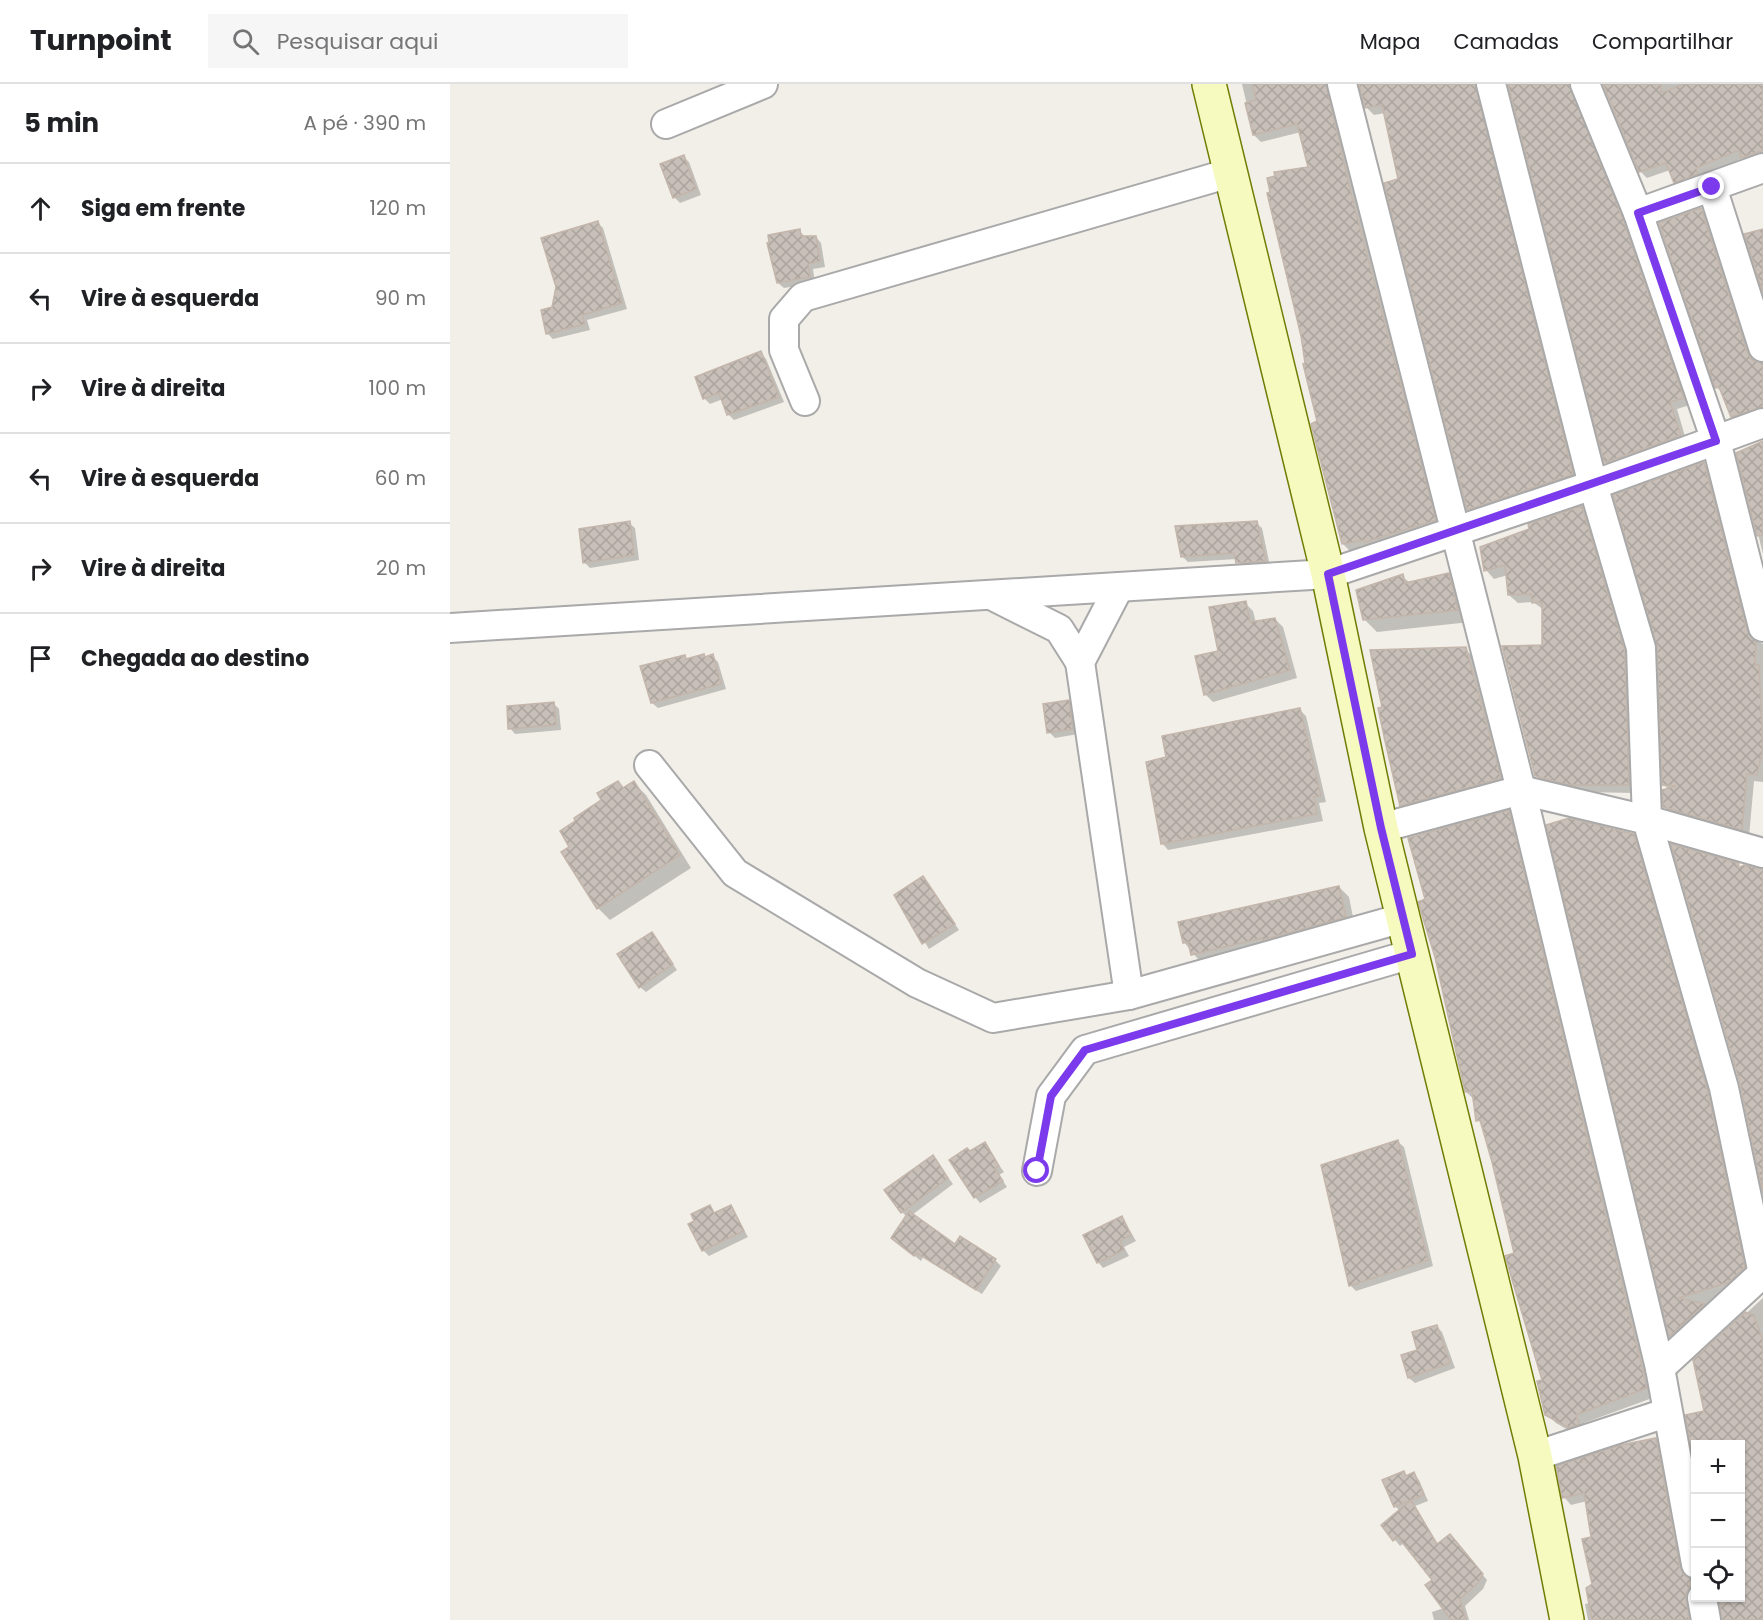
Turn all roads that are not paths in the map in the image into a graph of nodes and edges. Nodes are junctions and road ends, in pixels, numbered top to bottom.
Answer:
1 (764, 84) edge
2 (1209, 84) edge
3 (1342, 84) edge
4 (1491, 84) edge
5 (1585, 84) edge
6 (666, 124) dead end
7 (1763, 168) edge
8 (1230, 173) junction
9 (1712, 187) junction
10 (1638, 213) junction
11 (1763, 347) edge
12 (805, 401) dead end
13 (1763, 423) edge
14 (1716, 441) junction
15 (1593, 485) junction
16 (1455, 532) junction
17 (1328, 574) junction
18 (1119, 587) junction
19 (990, 595) junction
20 (1763, 627) edge
21 (450, 628) edge
22 (1080, 662) junction
23 (649, 765) dead end
24 (1521, 790) junction
25 (1647, 820) junction
26 (1381, 828) junction
27 (1763, 853) edge
28 (1403, 918) junction
29 (1412, 954) junction
30 (1129, 995) junction
31 (1037, 1171) dead end
32 (1763, 1273) edge
33 (1660, 1368) junction
34 (1666, 1413) junction
35 (1535, 1456) junction
36 (1692, 1548) edge
37 (1703, 1602) edge
38 (1567, 1620) edge
39 (1706, 1620) edge

1 - 6 street
2 - 8 street
3 - 16 street
4 - 15 street
5 - 10 street
7 - 9 street
8 - 12 street
8 - 17 street
9 - 10 street
9 - 11 street
10 - 14 street
13 - 14 street
14 - 15 street
14 - 20 street
15 - 16 street
15 - 25 street
16 - 17 street
16 - 24 street
17 - 18 street
17 - 26 street
18 - 19 street
18 - 22 street
19 - 21 street
19 - 22 street
22 - 30 street
23 - 30 street
24 - 25 street
24 - 26 street
24 - 33 street
25 - 27 street
25 - 32 street
26 - 28 street
28 - 29 street
28 - 30 street
29 - 31 street
29 - 35 street
32 - 33 street
33 - 34 street
34 - 35 street
34 - 36 street
35 - 38 street
37 - 39 street

